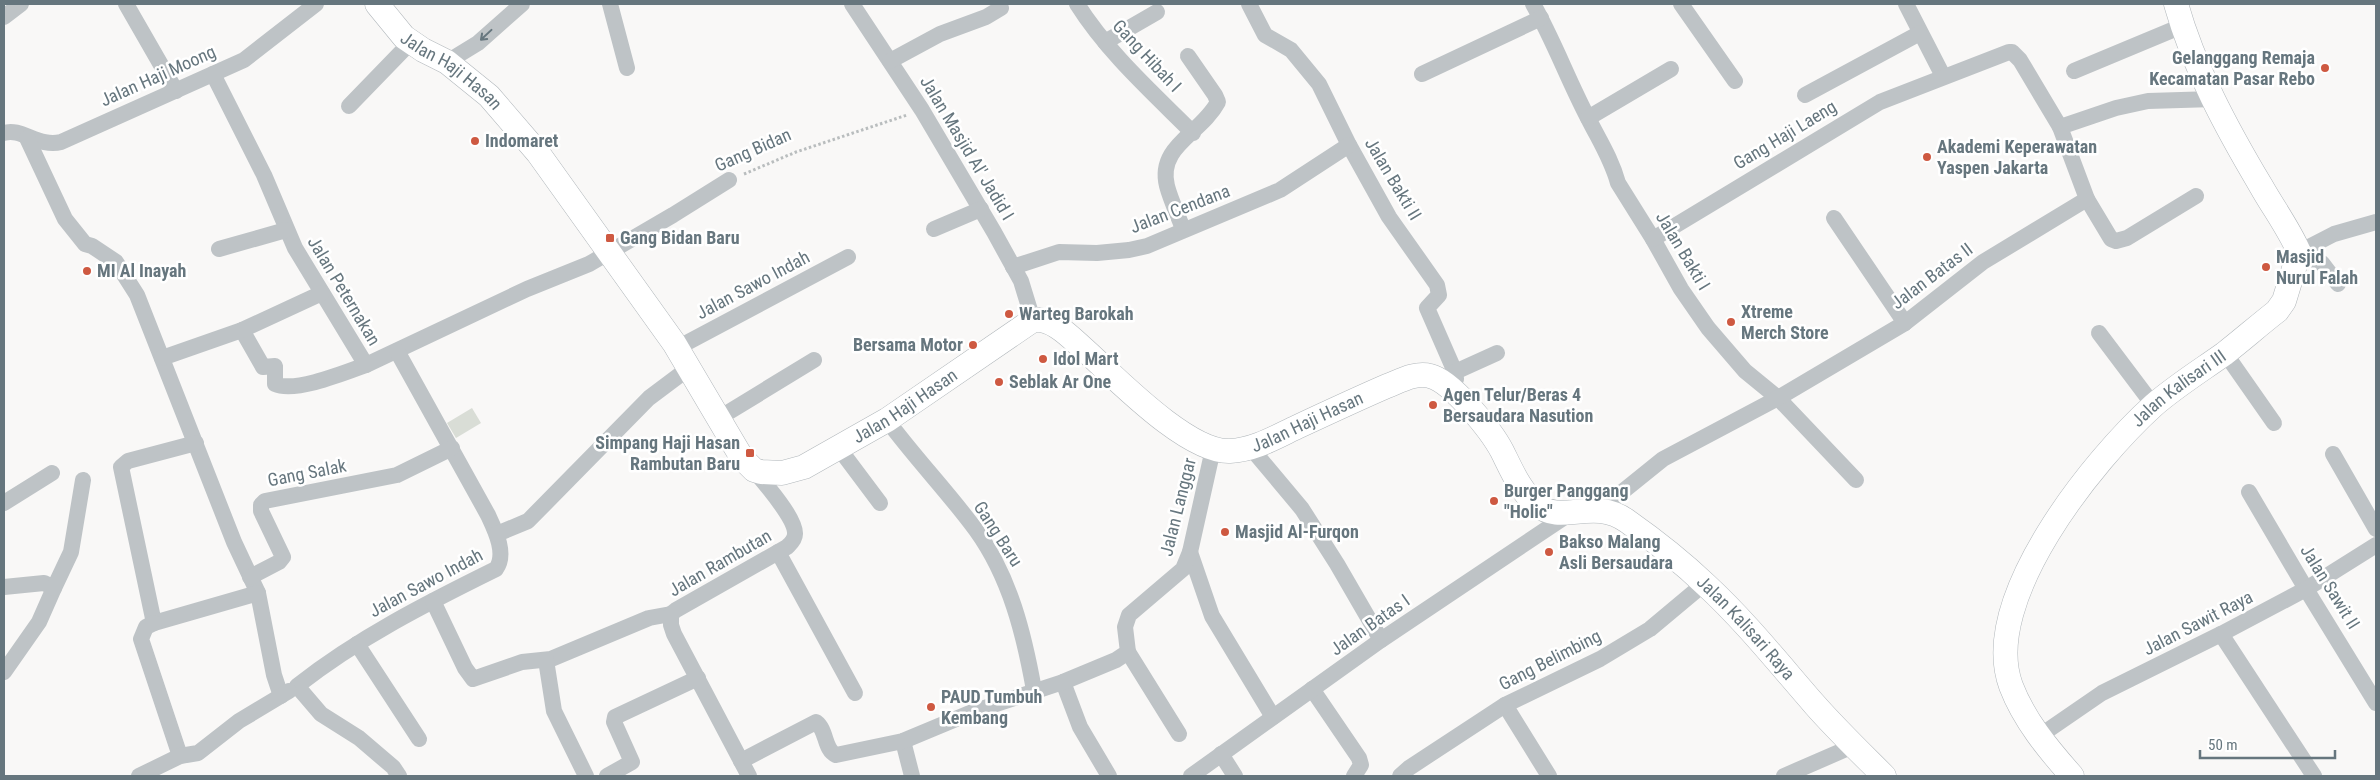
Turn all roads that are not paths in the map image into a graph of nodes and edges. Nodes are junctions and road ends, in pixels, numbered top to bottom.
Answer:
1 (21, 4) edge
2 (126, 4) edge
3 (316, 4) edge
4 (377, 4) edge
5 (522, 4) edge
6 (610, 4) edge
7 (852, 4) edge
8 (999, 4) edge
9 (1077, 4) edge
10 (1249, 4) edge
11 (1533, 4) edge
12 (1680, 4) edge
13 (1906, 4) edge
14 (1157, 12) dead end
15 (2179, 15) edge
16 (4, 17) edge
17 (1541, 18) junction
18 (1920, 33) junction
19 (411, 42) junction
20 (1105, 42) junction
21 (1188, 56) dead end
22 (890, 61) junction
23 (447, 62) junction
24 (627, 68) dead end
25 (1671, 69) dead end
26 (2074, 71) dead end
27 (213, 74) junction
28 (1422, 74) dead end
29 (1943, 76) junction
30 (1735, 81) dead end
31 (176, 91) junction
32 (1805, 95) dead end
33 (2214, 99) junction
34 (349, 106) dead end
35 (1588, 118) junction
36 (2060, 127) junction
37 (1193, 132) junction
38 (4, 133) edge
39 (27, 138) junction
40 (1349, 145) junction
41 (729, 180) road end
42 (2196, 196) dead end
43 (2087, 199) junction
44 (981, 209) junction
45 (1834, 218) dead end
46 (2376, 222) edge
47 (934, 229) dead end
48 (1183, 229) junction
49 (286, 230) junction
50 (1653, 239) junction
51 (219, 249) dead end
52 (611, 253) junction
53 (2298, 255) junction
54 (848, 257) dead end
55 (1013, 267) junction
56 (2338, 284) dead end
57 (322, 293) junction
58 (1033, 320) junction
59 (1905, 323) junction
60 (242, 330) junction
61 (2099, 333) dead end
62 (677, 348) junction
63 (397, 351) junction
64 (1497, 353) dead end
65 (2225, 353) junction
66 (162, 358) junction
67 (814, 360) dead end
68 (366, 365) junction
69 (689, 368) junction
70 (1454, 380) junction
71 (1778, 398) junction
72 (2154, 406) junction
73 (719, 418) junction
74 (887, 420) junction
75 (2274, 423) dead end
76 (196, 443) junction
77 (838, 447) junction
78 (452, 448) junction
79 (1251, 448) junction
80 (1213, 449) junction
81 (2333, 454) dead end
82 (754, 470) junction
83 (52, 473) dead end
84 (83, 480) dead end
85 (1856, 480) dead end
86 (2249, 492) dead end
87 (4, 503) edge
88 (880, 503) dead end
89 (1588, 510) junction
90 (2376, 529) edge
91 (497, 534) junction
92 (2376, 545) edge
93 (778, 552) junction
94 (1190, 552) junction
95 (250, 577) junction
96 (1705, 583) junction
97 (4, 586) edge
98 (54, 588) junction
99 (2306, 589) junction
100 (258, 593) junction
101 (433, 601) junction
102 (671, 614) junction
103 (154, 622) junction
104 (2222, 634) junction
105 (1382, 640) junction
106 (357, 644) junction
107 (1128, 652) junction
108 (546, 660) junction
109 (4, 672) edge
110 (698, 678) junction
111 (1063, 682) junction
112 (297, 686) junction
113 (1312, 689) junction
114 (1034, 690) junction
115 (854, 693) dead end
116 (281, 696) junction
117 (2376, 703) edge
118 (1505, 705) junction
119 (1273, 717) junction
120 (1179, 734) dead end
121 (2038, 737) junction
122 (419, 739) dead end
123 (904, 741) junction
124 (1853, 746) junction
125 (1221, 754) junction
126 (180, 756) junction
127 (741, 761) junction
128 (1405, 772) edge
129 (139, 776) edge
130 (399, 776) edge
131 (586, 776) edge
132 (607, 776) edge
133 (749, 776) edge
134 (912, 776) edge
135 (1109, 776) edge
136 (1191, 776) edge
137 (1235, 776) edge
138 (1354, 776) edge
139 (1549, 776) edge
140 (1784, 776) edge
141 (1884, 776) edge
142 (2072, 776) edge
143 (2314, 776) edge

1 - 16 street
2 - 31 street
3 - 27 street, Jalan Haji Moong
4 - 19 street, Jalan Haji Hasan
5 -> 23 street
6 - 24 street
7 - 22 street, Jalan Masjid Al' Jadid I
8 - 22 street
9 - 20 street, Gang Hibah I
10 - 40 street, Jalan Bakti II
11 - 17 street, Jalan Bakti I
12 - 30 street
13 - 18 street
14 - 20 street
15 - 26 street
15 - 33 street
17 - 28 street
17 - 35 street, Jalan Bakti I
18 - 29 street
18 - 32 street
19 - 23 street, Jalan Haji Hasan
19 - 34 street
20 - 37 street, Gang Hibah I
21 - 37 street, Gang Hibah I
22 - 44 street, Jalan Masjid Al' Jadid I
23 - 52 street, Jalan Haji Hasan
25 - 35 street
27 - 31 street, Jalan Haji Moong
27 - 49 street, Jalan Peternakan
29 - 36 street, Gang Haji Laeng
29 - 50 street, Gang Haji Laeng
31 - 39 street, Jalan Haji Moong
33 - 36 street
33 - 53 street
35 - 50 street, Jalan Bakti I
36 - 43 street
37 - 48 street, Gang Hibah I
38 - 39 street, Jalan Haji Moong
39 - 66 street
40 - 48 street, Jalan Cendana
40 - 70 street, Jalan Bakti II
41 - 52 street, Gang Bidan
42 - 43 street
43 - 59 street, Jalan Batas II
44 - 47 street
44 - 55 street, Jalan Masjid Al' Jadid I
45 - 59 street
46 - 53 street
48 - 55 street, Jalan Cendana
49 - 51 street
49 - 57 street, Jalan Peternakan
50 - 71 street, Jalan Bakti I
52 - 62 street, Jalan Haji Hasan
52 - 63 street, Jalan Peternakan
53 - 56 street
53 - 65 street, Jalan Kalisari III
54 - 62 street, Jalan Sawo Indah
55 - 58 street, Jalan Masjid Al' Jadid I
57 - 60 street
57 - 68 street, Jalan Peternakan
58 - 74 street, Jalan Haji Hasan
58 - 80 street, Jalan Haji Hasan
59 - 71 street, Jalan Batas II
60 - 66 street
60 - 68 street
61 - 72 street
62 - 69 street, Jalan Haji Hasan
63 - 68 street, Jalan Peternakan
63 - 78 street
64 - 70 street
65 - 72 street, Jalan Kalisari III
65 - 75 street
66 - 76 street
67 - 73 street
69 - 73 street, Jalan Haji Hasan
69 - 91 street, Jalan Sawo Indah
70 - 79 street, Jalan Haji Hasan
70 - 89 street, Jalan Haji Hasan
71 - 85 street, Jalan Bakti I
71 - 89 street, Jalan Batas II
72 - 121 street, Jalan Kalisari III
73 - 82 street, Jalan Haji Hasan
74 - 77 street, Jalan Haji Hasan
74 - 114 street, Gang Baru
76 - 95 street
76 - 103 street
77 - 82 street, Jalan Haji Hasan
77 - 88 street
78 - 91 street
78 - 95 street, Gang Salak
79 - 80 street, Jalan Haji Hasan
79 - 105 street
80 - 94 street, Jalan Langgar
81 - 90 street
82 - 93 street, Jalan Rambutan
83 - 87 street
84 - 98 street
86 - 99 street, Jalan Sawit II
89 - 96 street, Jalan Kalisari Raya
89 - 105 street, Jalan Batas I
91 - 101 street, Jalan Sawo Indah
92 - 99 street, Jalan Sawit Raya
93 - 102 street, Jalan Rambutan
93 - 115 street
94 - 107 street, Jalan Langgar
94 - 119 street
95 - 100 street
96 - 118 street, Gang Belimbing
96 - 124 street, Jalan Kalisari Raya
97 - 98 street
98 - 109 street
99 - 104 street, Jalan Sawit Raya
99 - 117 street, Jalan Sawit II
100 - 103 street
100 - 116 street
101 - 106 street, Jalan Sawo Indah
101 - 108 street
102 - 108 street
102 - 110 street, Jalan Rambutan
103 - 126 street
104 - 121 street, Jalan Sawit Raya
104 - 143 street
105 - 113 street, Jalan Batas I
106 - 112 street, Jalan Sawo Indah
106 - 122 street
107 - 111 street
107 - 120 street
108 - 131 street
110 - 127 street, Jalan Rambutan
110 - 132 street
111 - 114 street
111 - 135 street
112 - 116 street, Jalan Sawo Indah
112 - 130 street
113 - 119 street, Jalan Batas I
113 - 138 street
114 - 123 street
116 - 126 street, Jalan Sawo Indah
118 - 128 street, Gang Belimbing
118 - 139 street
119 - 125 street, Jalan Batas I
121 - 142 street, Jalan Kalisari III
123 - 127 street
123 - 134 street
124 - 140 street
124 - 141 street, Jalan Kalisari Raya
125 - 136 street, Jalan Batas I
125 - 137 street
126 - 129 street, Jalan Sawo Indah
127 - 133 street, Jalan Rambutan

